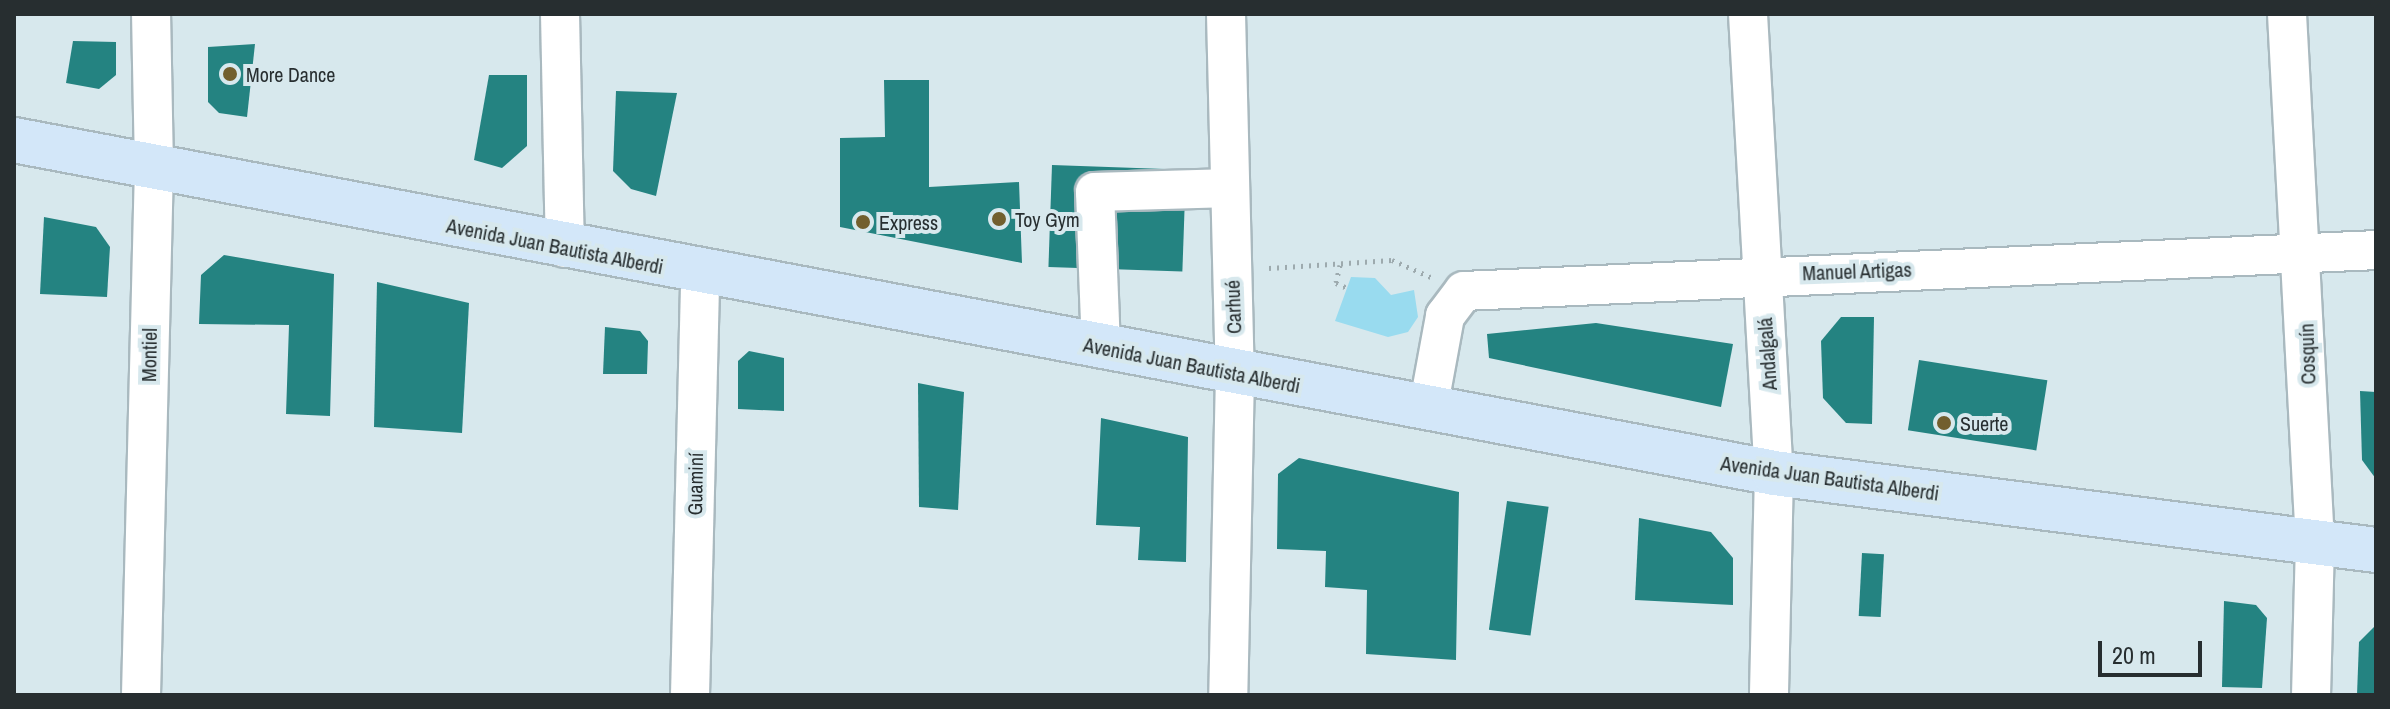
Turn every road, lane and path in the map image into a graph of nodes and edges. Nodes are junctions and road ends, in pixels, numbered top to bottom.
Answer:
1 (151, 14) edge
2 (560, 14) edge
3 (1226, 14) edge
4 (1748, 14) edge
5 (2287, 14) edge
6 (14, 140) edge
7 (154, 168) junction
8 (1230, 188) junction
9 (565, 248) junction
10 (2376, 250) edge
11 (2302, 256) junction
12 (1340, 265) junction
13 (1232, 270) junction
14 (700, 274) junction
15 (1762, 274) junction
16 (1347, 288) dead end
17 (1464, 291) junction
18 (1101, 348) junction
19 (1235, 374) junction
20 (1428, 409) junction
21 (1774, 473) junction
22 (2315, 543) junction
23 (2376, 550) edge
24 (141, 695) edge
25 (690, 695) edge
26 (1228, 695) edge
27 (1769, 695) edge
28 (2311, 695) edge

1 - 7 street, Montiel
2 - 9 street
3 - 8 street, Carhué
4 - 15 street, Andalgalá
5 - 11 street, Cosquín
6 - 7 main road, Avenida Juan Bautista Alberdi
7 - 9 main road, Avenida Juan Bautista Alberdi
7 - 24 street, Montiel
8 - 13 street, Carhué
8 - 18 street
9 - 14 main road, Avenida Juan Bautista Alberdi
10 - 11 street, Manuel Artigas
11 - 15 street, Manuel Artigas
11 - 22 street, Cosquín
12 - 13 path
12 - 16 path
12 - 17 path
13 - 19 street, Carhué
14 - 18 main road, Avenida Juan Bautista Alberdi
14 - 25 street, Guaminí
15 - 17 street, Manuel Artigas
15 - 21 street, Andalgalá
17 - 20 street
18 - 19 main road, Avenida Juan Bautista Alberdi
19 - 20 main road, Avenida Juan Bautista Alberdi
19 - 26 street, Carhué
20 - 21 main road, Avenida Juan Bautista Alberdi
21 - 22 main road, Avenida Juan Bautista Alberdi
21 - 27 street, Andalgalá
22 - 23 main road, Avenida Juan Bautista Alberdi
22 - 28 street, Cosquín

